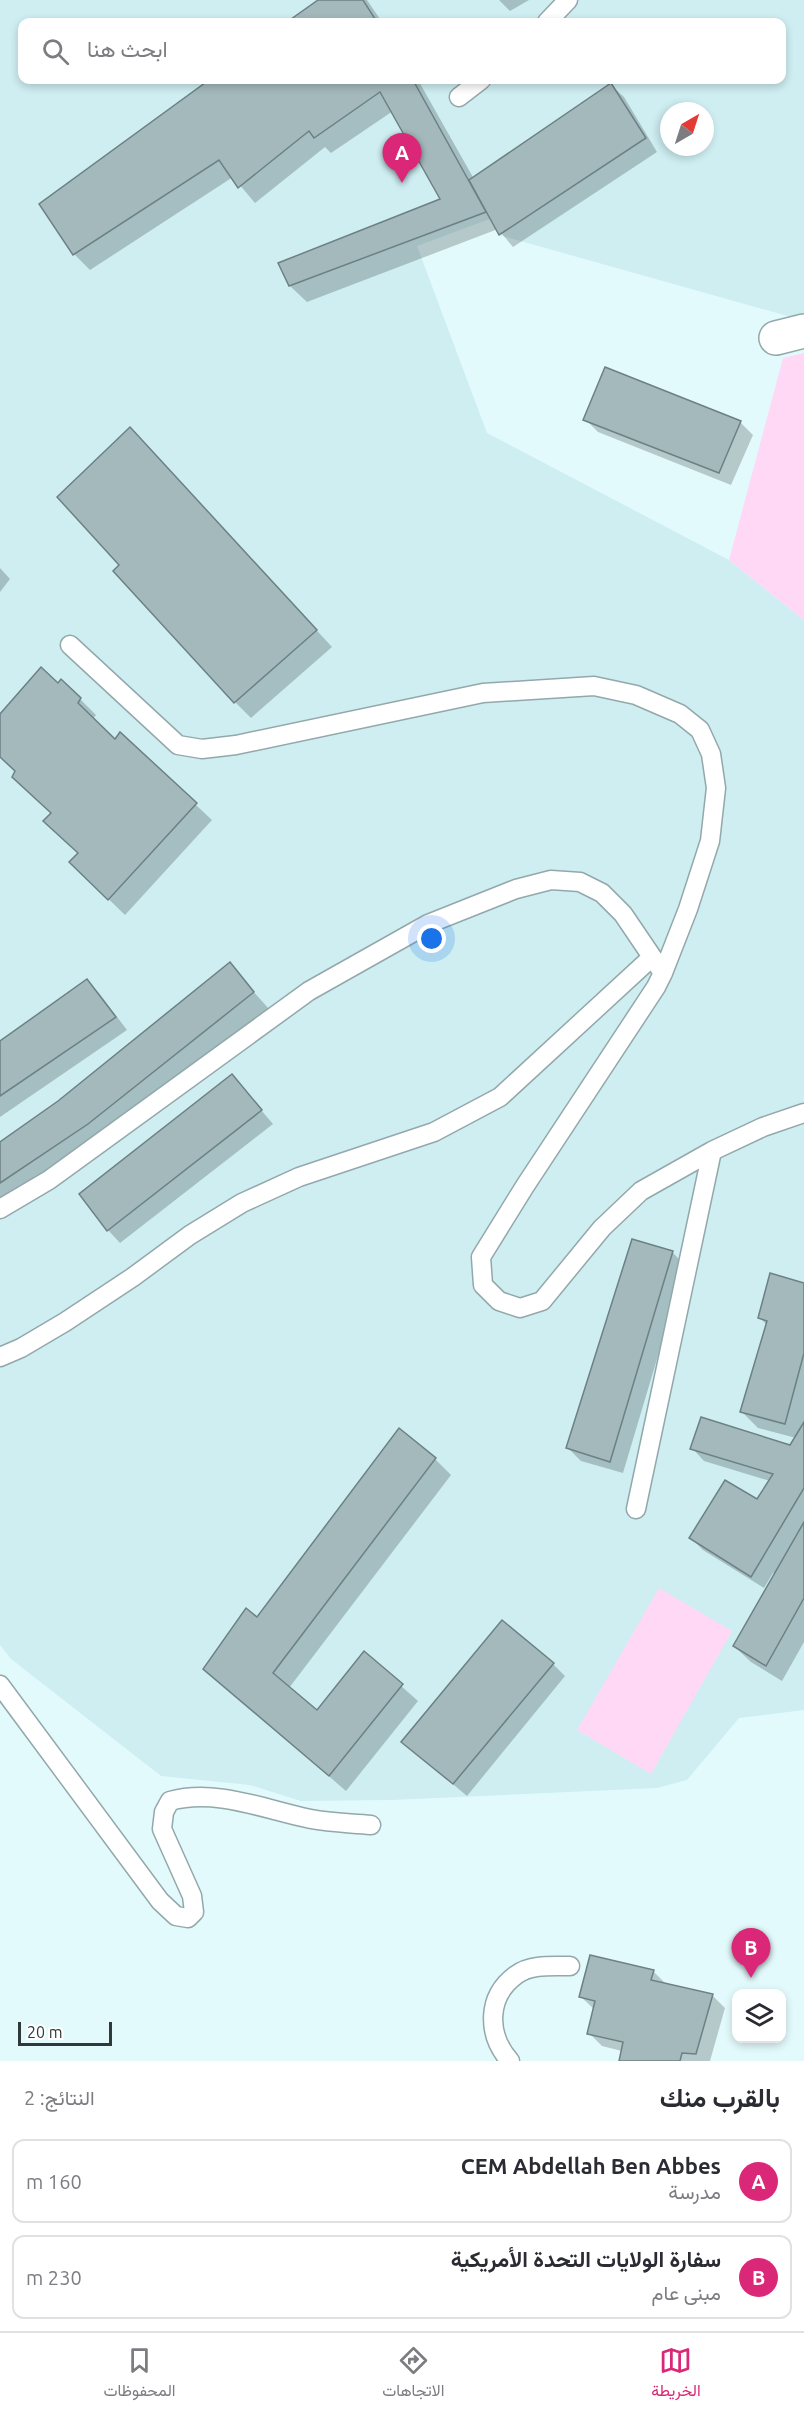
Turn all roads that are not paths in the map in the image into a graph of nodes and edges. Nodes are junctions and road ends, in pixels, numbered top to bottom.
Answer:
1 (568, 0) edge
2 (551, 18) edge
3 (476, 84) edge
4 (459, 97) dead end
5 (70, 645) dead end
6 (651, 958) junction
7 (663, 973) junction
8 (804, 1113) edge
9 (712, 1151) junction
10 (0, 1209) edge
11 (0, 1357) edge
12 (636, 1509) dead end
13 (0, 1685) edge
14 (371, 1825) dead end
15 (570, 1966) dead end
16 (510, 2061) edge

1 - 2 lane
3 - 4 lane
5 - 7 lane
6 - 7 lane
6 - 10 lane
6 - 11 lane
7 - 9 lane
8 - 9 lane
9 - 12 lane
13 - 14 lane
15 - 16 lane

